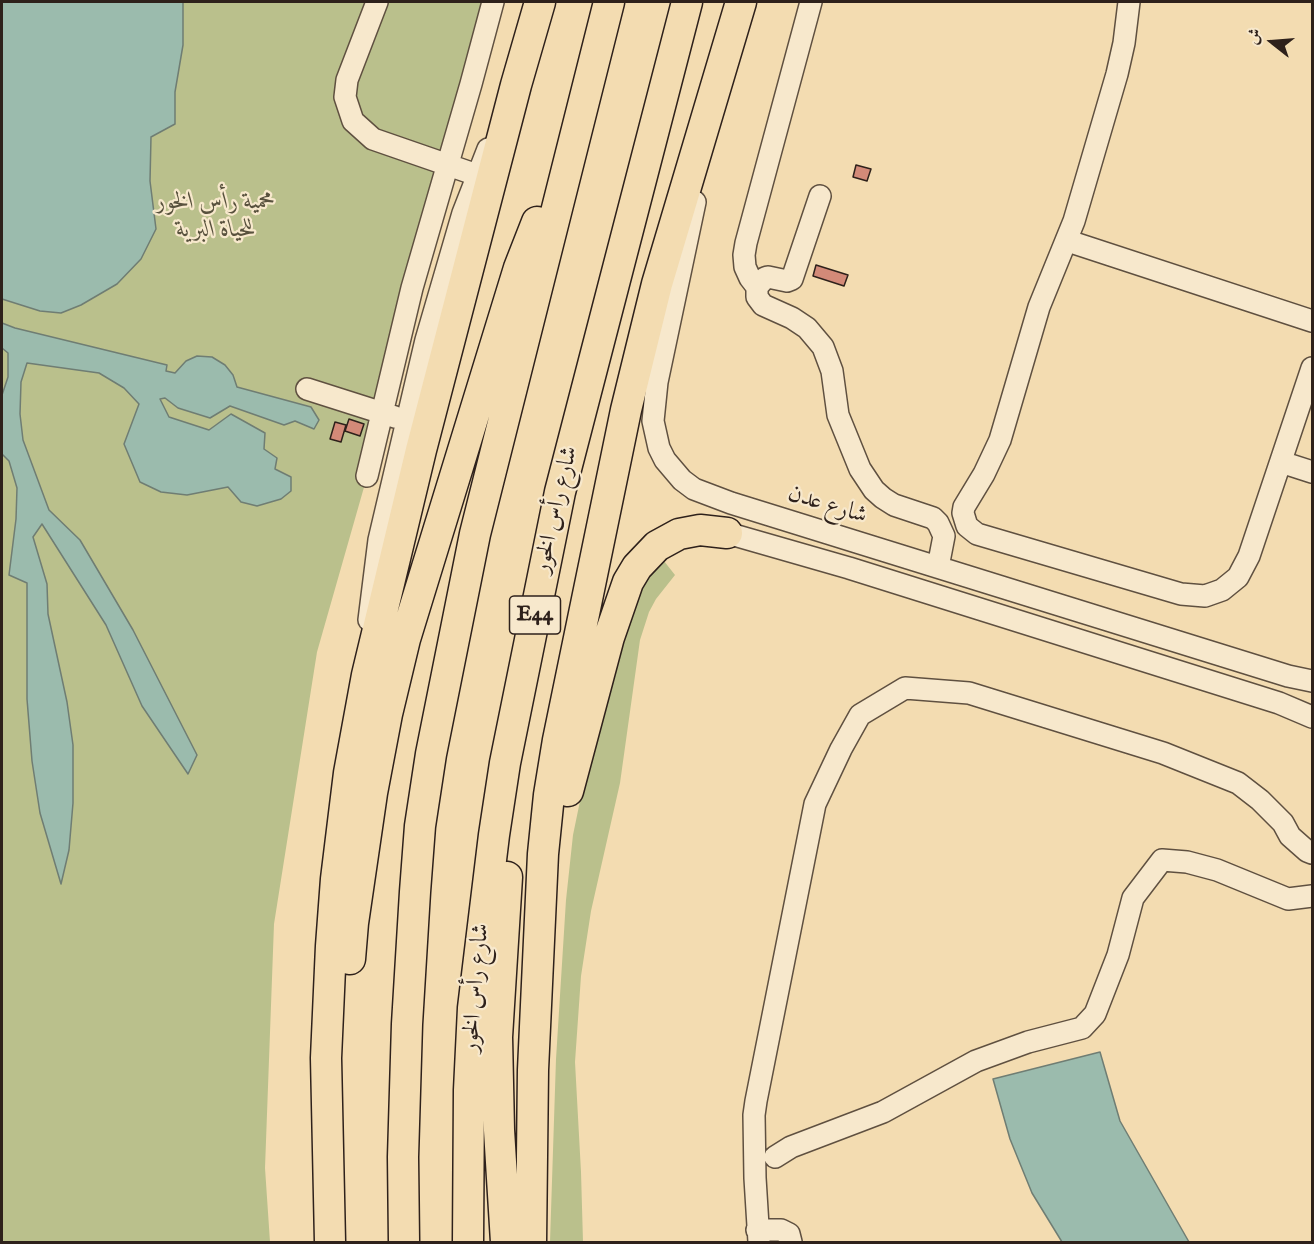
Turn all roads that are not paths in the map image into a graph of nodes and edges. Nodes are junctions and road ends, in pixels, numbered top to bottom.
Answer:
1 (377, 2) edge
2 (492, 2) edge
3 (540, 2) edge
4 (609, 2) edge
5 (687, 2) edge
6 (741, 2) edge
7 (811, 2) edge
8 (1129, 2) edge
9 (516, 85) junction
10 (704, 124) junction
11 (448, 165) junction
12 (565, 172) junction
13 (477, 175) junction
14 (820, 196) dead end
15 (1068, 241) junction
16 (757, 287) junction
17 (1312, 321) edge
18 (1312, 368) edge
19 (307, 389) dead end
20 (382, 412) junction
21 (406, 421) junction
22 (1281, 462) junction
23 (1312, 472) edge
24 (367, 476) dead end
25 (727, 533) joint
26 (938, 567) junction
27 (367, 675) junction
28 (1312, 681) edge
29 (1312, 717) edge
30 (506, 763) junction
31 (1312, 853) edge
32 (1312, 896) edge
33 (541, 929) junction
34 (775, 1157) dead end
35 (330, 1177) junction
36 (758, 1236) edge
37 (330, 1242) edge
38 (404, 1242) edge
39 (468, 1242) edge
40 (506, 1242) edge
41 (531, 1242) edge
42 (791, 1242) edge

1 - 11 street
2 - 11 street
3 - 9 highway
4 - 12 highway
5 - 30 highway, شارع رأس الخور / E44
6 - 10 highway
7 - 16 street
8 - 15 street
9 - 13 street
9 - 27 highway
10 - 26 street, شارع عدن
10 - 33 highway
11 - 13 street
11 - 20 street
12 - 35 highway
12 - 38 highway
13 - 21 street
14 - 16 street
15 - 17 street
15 - 22 street
16 - 26 street
18 - 22 street
19 - 20 street
20 - 21 street
20 - 24 street
21 - 27 street
22 - 23 street
25 - 29 street
25 - 33 highway
26 - 28 street, شارع عدن
27 - 35 highway
30 - 39 highway, شارع رأس الخور / E44
30 - 40 highway
31 - 36 street
32 - 34 street
33 - 41 highway
35 - 37 highway
36 - 42 street

